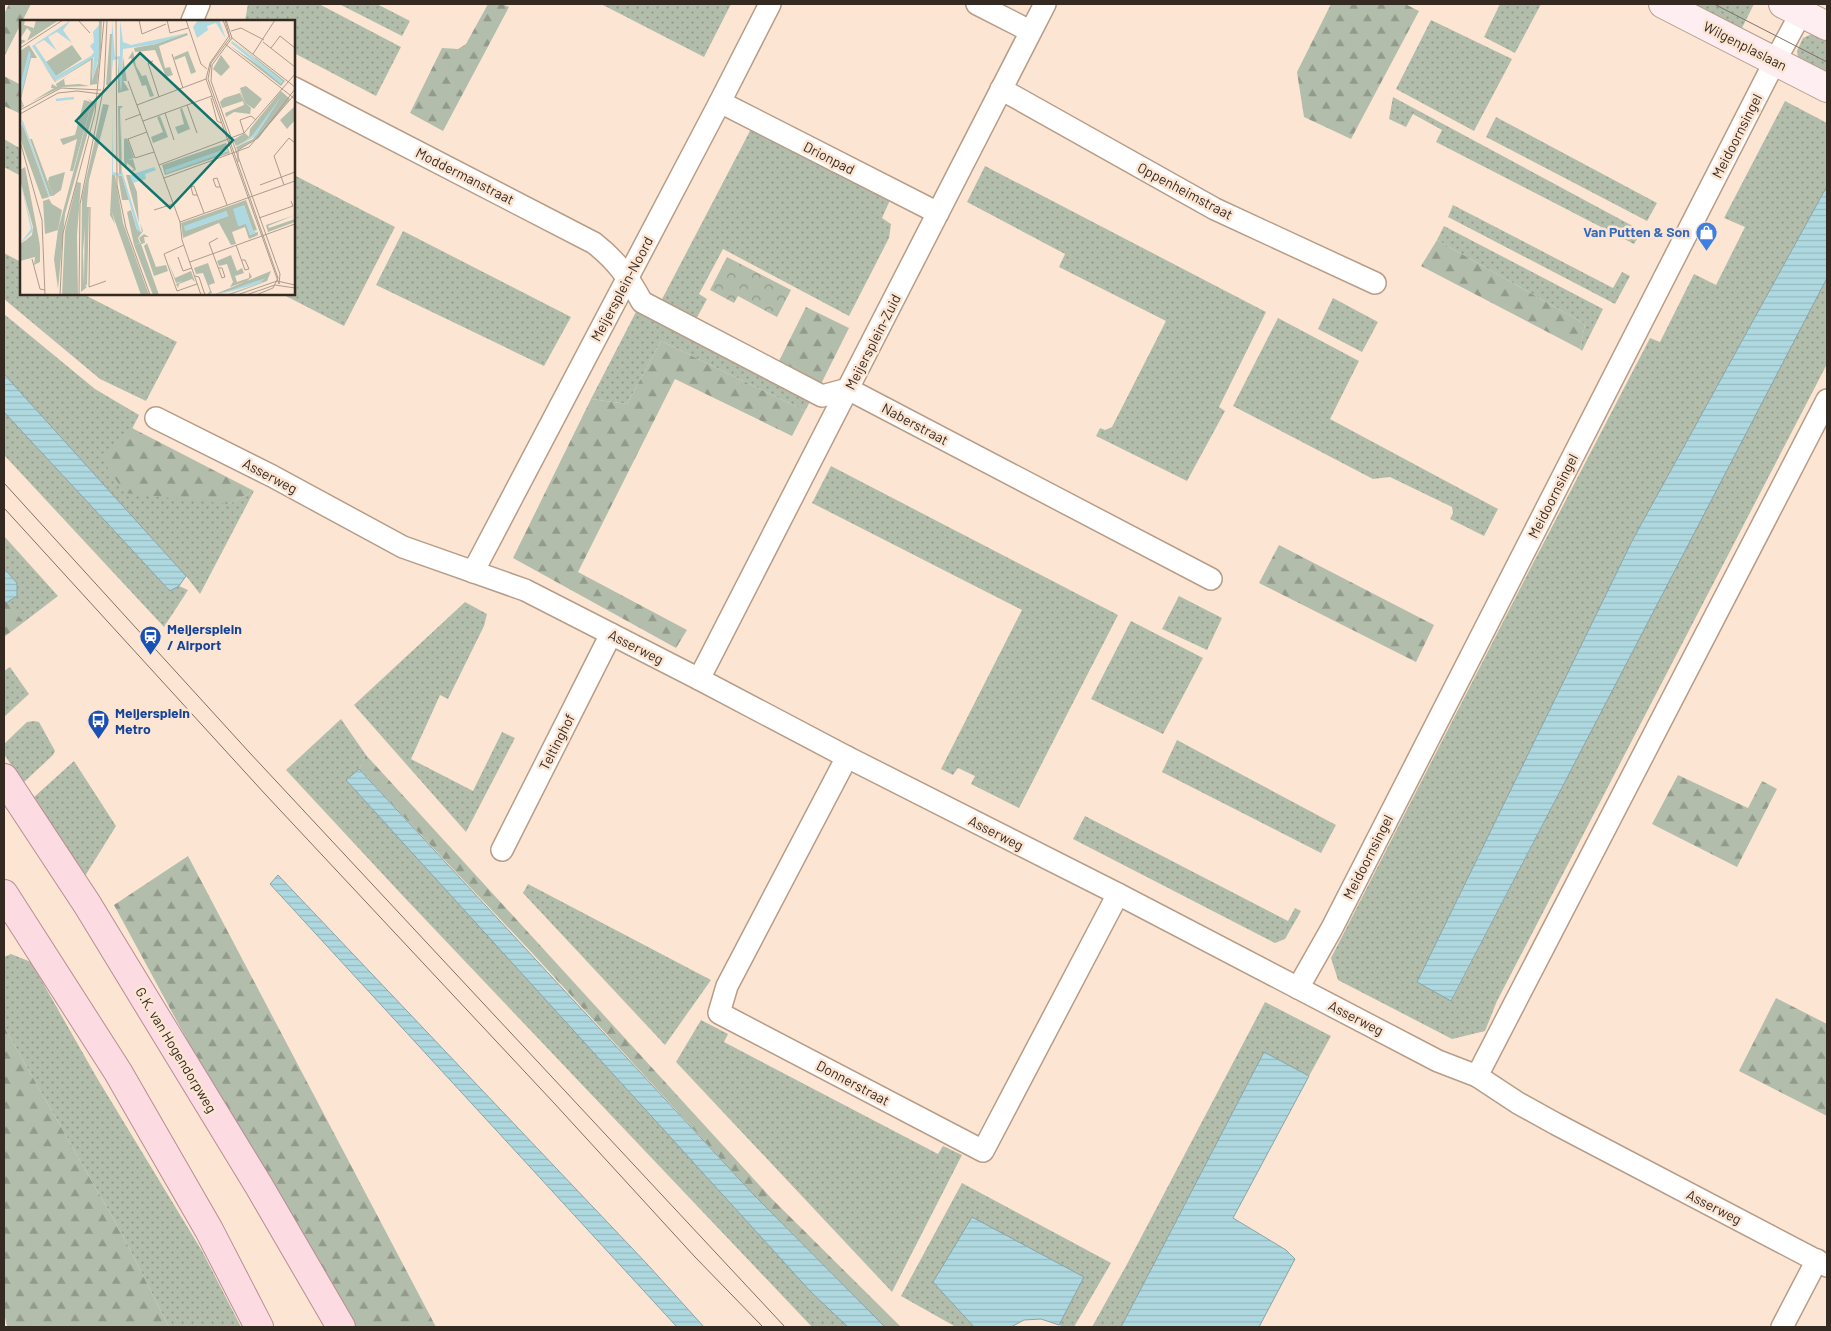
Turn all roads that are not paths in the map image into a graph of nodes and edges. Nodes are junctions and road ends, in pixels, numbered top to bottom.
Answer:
1 (199, 4) edge
2 (770, 4) edge
3 (977, 4) edge
4 (1045, 4) edge
5 (1663, 4) edge
6 (1797, 7) edge
7 (192, 20) edge
8 (1827, 26) edge
9 (1030, 31) junction
10 (1775, 61) junction
11 (1827, 88) edge
12 (295, 89) edge
13 (1001, 89) junction
14 (720, 102) junction
15 (938, 213) junction
16 (628, 277) junction
17 (1375, 283) dead end
18 (848, 389) junction
19 (1827, 400) edge
20 (156, 418) dead end
21 (474, 572) junction
22 (1211, 579) dead end
23 (611, 634) junction
24 (699, 679) junction
25 (846, 757) junction
26 (8, 795) edge
27 (502, 850) dead end
28 (4, 894) edge
29 (1118, 894) junction
30 (1298, 988) junction
31 (1477, 1076) junction
32 (1822, 1263) edge
33 (259, 1327) edge
34 (341, 1327) edge
35 (1782, 1327) edge

1 - 7 street
2 - 14 street, Meijersplein-Noord
3 - 9 street
4 - 9 street, Meijersplein-Zuid
5 - 10 street, Wilgenplaslaan
6 - 8 street
6 - 10 street, Meidoornsingel
9 - 13 street, Meijersplein-Zuid
10 - 11 street, Wilgenplaslaan
10 - 30 street, Meidoornsingel
12 - 16 street, Moddermanstraat
13 - 15 street, Meijersplein-Zuid
13 - 17 street, Oppenheimstraat
14 - 15 street, Drionpad
14 - 16 street, Meijersplein-Noord
15 - 18 street, Meijersplein-Zuid
16 - 18 street
16 - 21 street, Meijersplein-Noord
18 - 22 street, Naberstraat
18 - 24 street, Meijersplein-Zuid
19 - 31 street
20 - 21 street, Asserweg
21 - 23 street, Asserweg
23 - 24 street, Asserweg
23 - 27 street, Teltinghof
24 - 25 street, Asserweg
25 - 29 street, Asserweg
25 - 29 street, Donnerstraat
26 - 34 main road, G.K. van Hogendorpweg
28 - 33 main road
29 - 30 street, Asserweg
30 - 31 street, Asserweg
31 - 32 street, Asserweg
32 - 35 street

